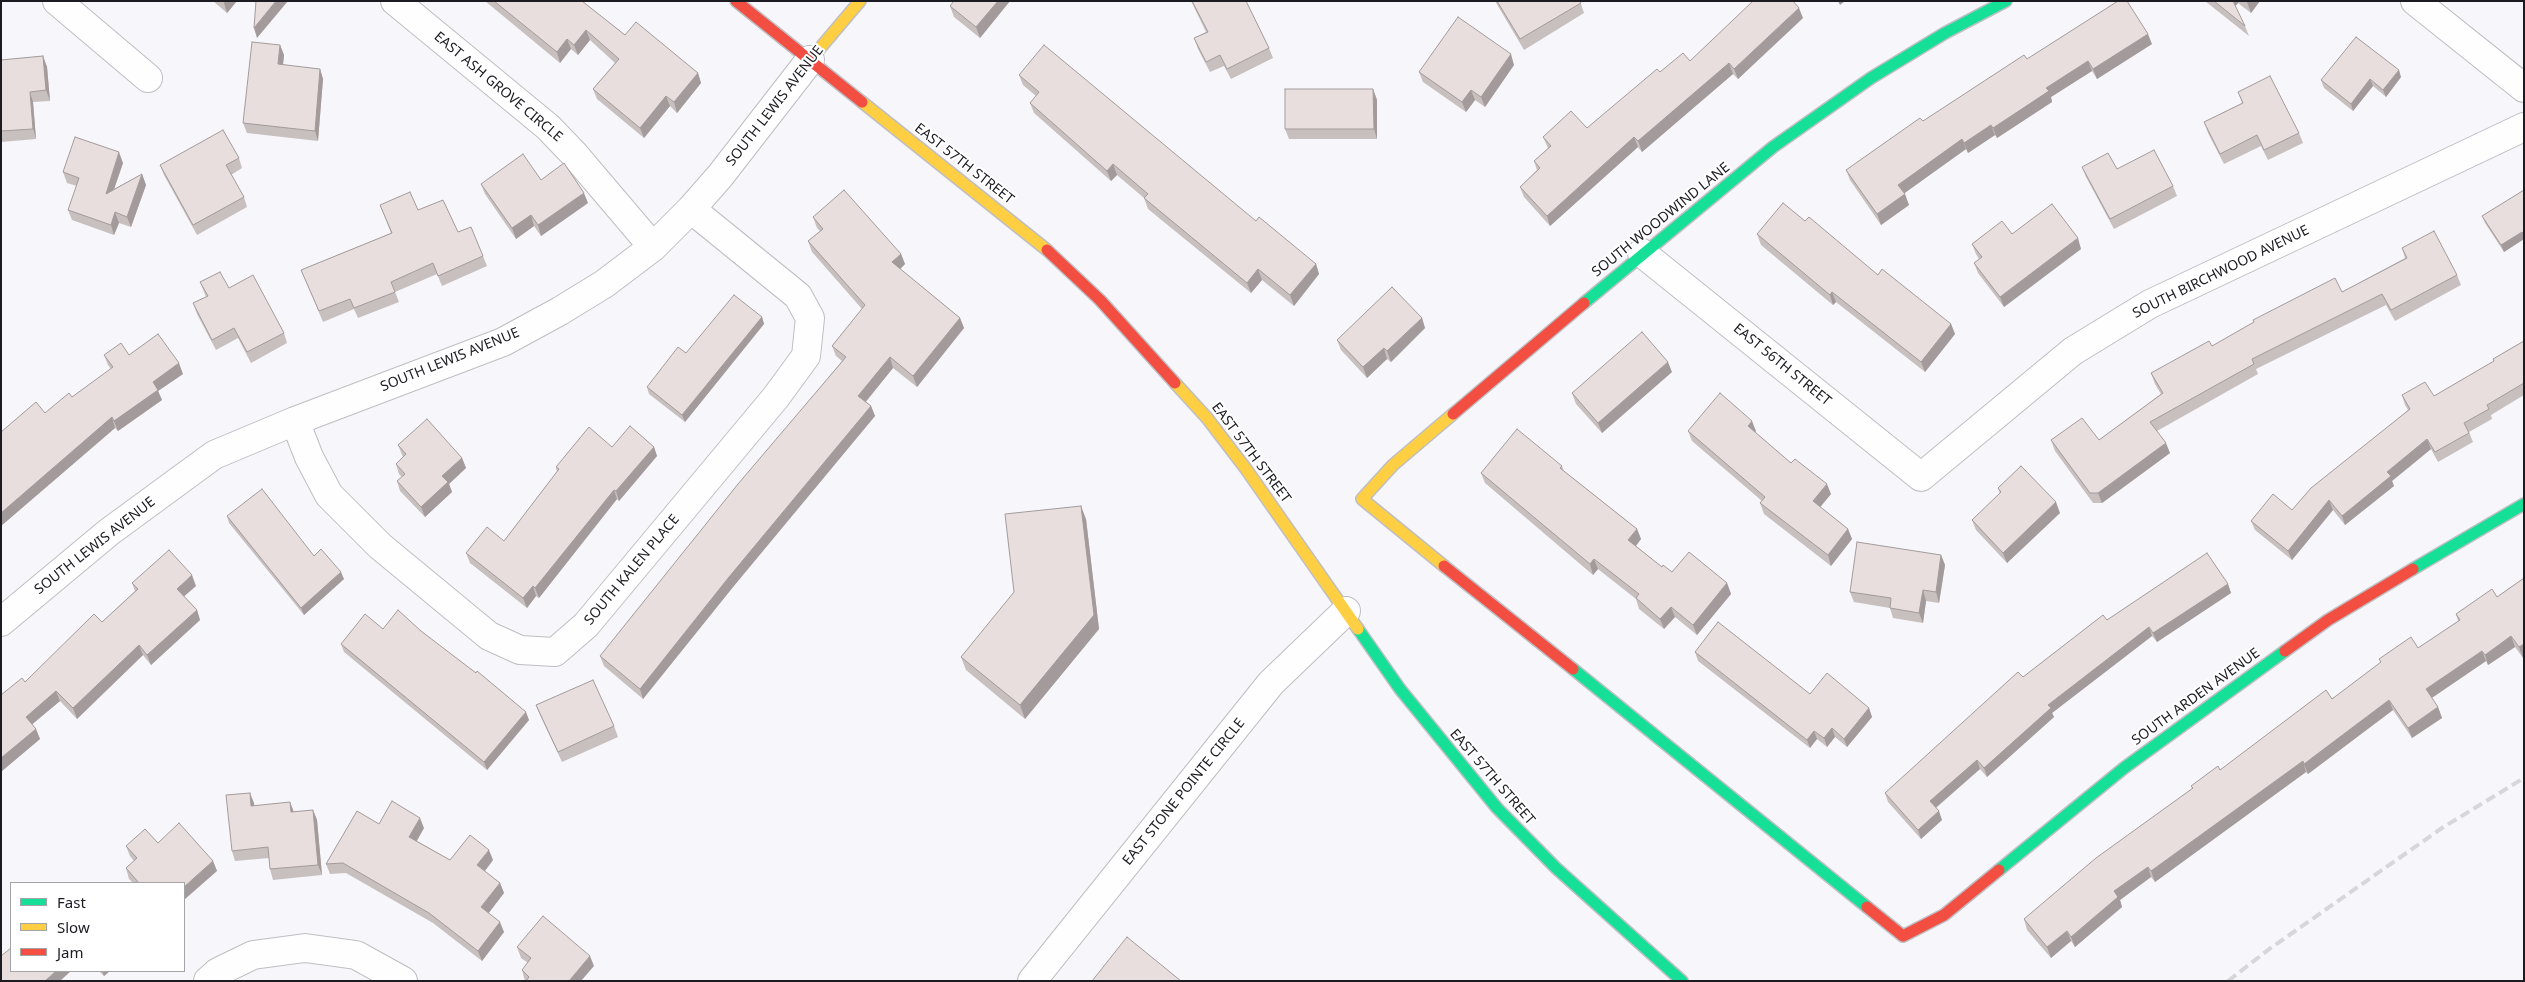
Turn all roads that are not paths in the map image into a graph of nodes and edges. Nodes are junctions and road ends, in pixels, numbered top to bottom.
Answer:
1 (57, 1) edge
2 (395, 1) edge
3 (736, 1) edge
4 (860, 1) edge
5 (2006, 1) edge
6 (2416, 1) edge
7 (810, 60) junction
8 (148, 78) dead end
9 (2524, 88) edge
10 (2524, 127) edge
11 (691, 209) junction
12 (653, 247) junction
13 (1642, 253) junction
14 (295, 421) junction
15 (1921, 477) joint
16 (2524, 504) edge
17 (1346, 611) junction
18 (1, 622) edge
19 (1902, 936) joint
20 (208, 981) edge
21 (403, 981) edge
22 (1032, 981) edge
23 (1682, 981) edge

1 - 8 street
2 - 12 street, EAST ASH GROVE CIRCLE
3 - 7 street, EAST 57TH STREET
4 - 7 street, SOUTH LEWIS AVENUE
5 - 13 street, SOUTH WOODWIND LANE
6 - 9 street
7 - 11 street, SOUTH LEWIS AVENUE
7 - 17 street, EAST 57TH STREET
10 - 15 street, SOUTH BIRCHWOOD AVENUE
11 - 12 street, SOUTH LEWIS AVENUE
11 - 14 street, SOUTH KALEN PLACE
12 - 14 street, SOUTH LEWIS AVENUE
13 - 15 street, EAST 56TH STREET
13 - 19 street, SOUTH WOODWIND LANE
14 - 18 street, SOUTH LEWIS AVENUE
16 - 19 street, SOUTH ARDEN AVENUE
17 - 22 street, EAST STONE POINTE CIRCLE
17 - 23 street, EAST 57TH STREET
20 - 21 street

